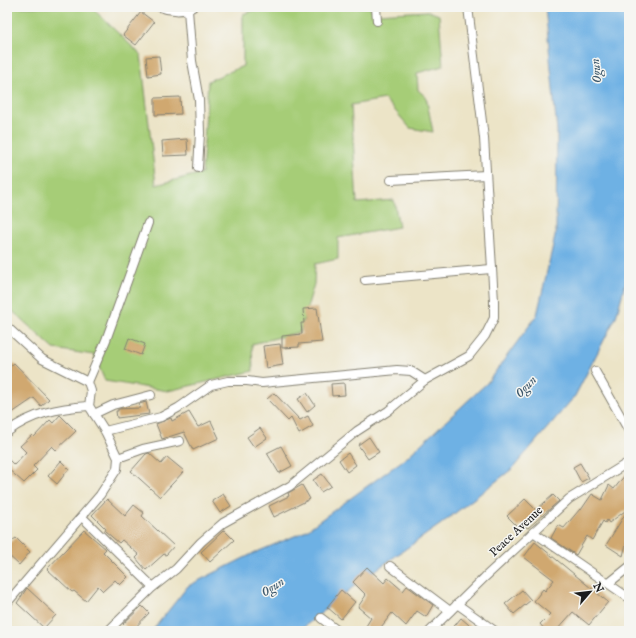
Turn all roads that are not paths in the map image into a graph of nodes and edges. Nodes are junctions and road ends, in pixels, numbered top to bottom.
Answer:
1 (160, 7) edge
2 (376, 7) edge
3 (468, 7) edge
4 (190, 8) edge
5 (377, 21) dead end
6 (198, 168) dead end
7 (486, 175) junction
8 (391, 180) dead end
9 (148, 223) dead end
10 (491, 269) junction
11 (365, 280) dead end
12 (7, 327) edge
13 (595, 371) dead end
14 (425, 380) junction
15 (88, 382) junction
16 (151, 395) dead end
17 (89, 406) junction
18 (94, 414) junction
19 (105, 431) junction
20 (629, 431) edge
21 (7, 432) edge
22 (180, 441) dead end
23 (118, 458) junction
24 (629, 462) edge
25 (82, 517) junction
26 (533, 532) junction
27 (390, 566) dead end
28 (629, 567) edge
29 (609, 583) junction
30 (153, 587) junction
31 (629, 598) edge
32 (7, 603) edge
33 (457, 604) junction
34 (450, 611) junction
35 (321, 618) dead end
36 (108, 631) edge
37 (338, 631) edge
38 (430, 631) edge
39 (495, 631) edge

1 - 4 street
2 - 5 street
3 - 7 street
4 - 6 street
7 - 8 street
7 - 10 street
9 - 15 street
10 - 11 street
10 - 14 street
12 - 15 street
13 - 20 street
14 - 19 street
14 - 30 street
15 - 17 street
16 - 18 street
17 - 18 street
17 - 21 street
18 - 19 street
19 - 23 street
22 - 23 street
23 - 25 street
24 - 26 street, Peace Avenue
25 - 30 street
25 - 32 street
26 - 29 street
26 - 33 street, Peace Avenue
27 - 34 street
28 - 29 street
29 - 31 street
30 - 36 street
33 - 34 street, Peace Avenue
33 - 39 street
34 - 38 street, Peace Avenue
35 - 37 street

